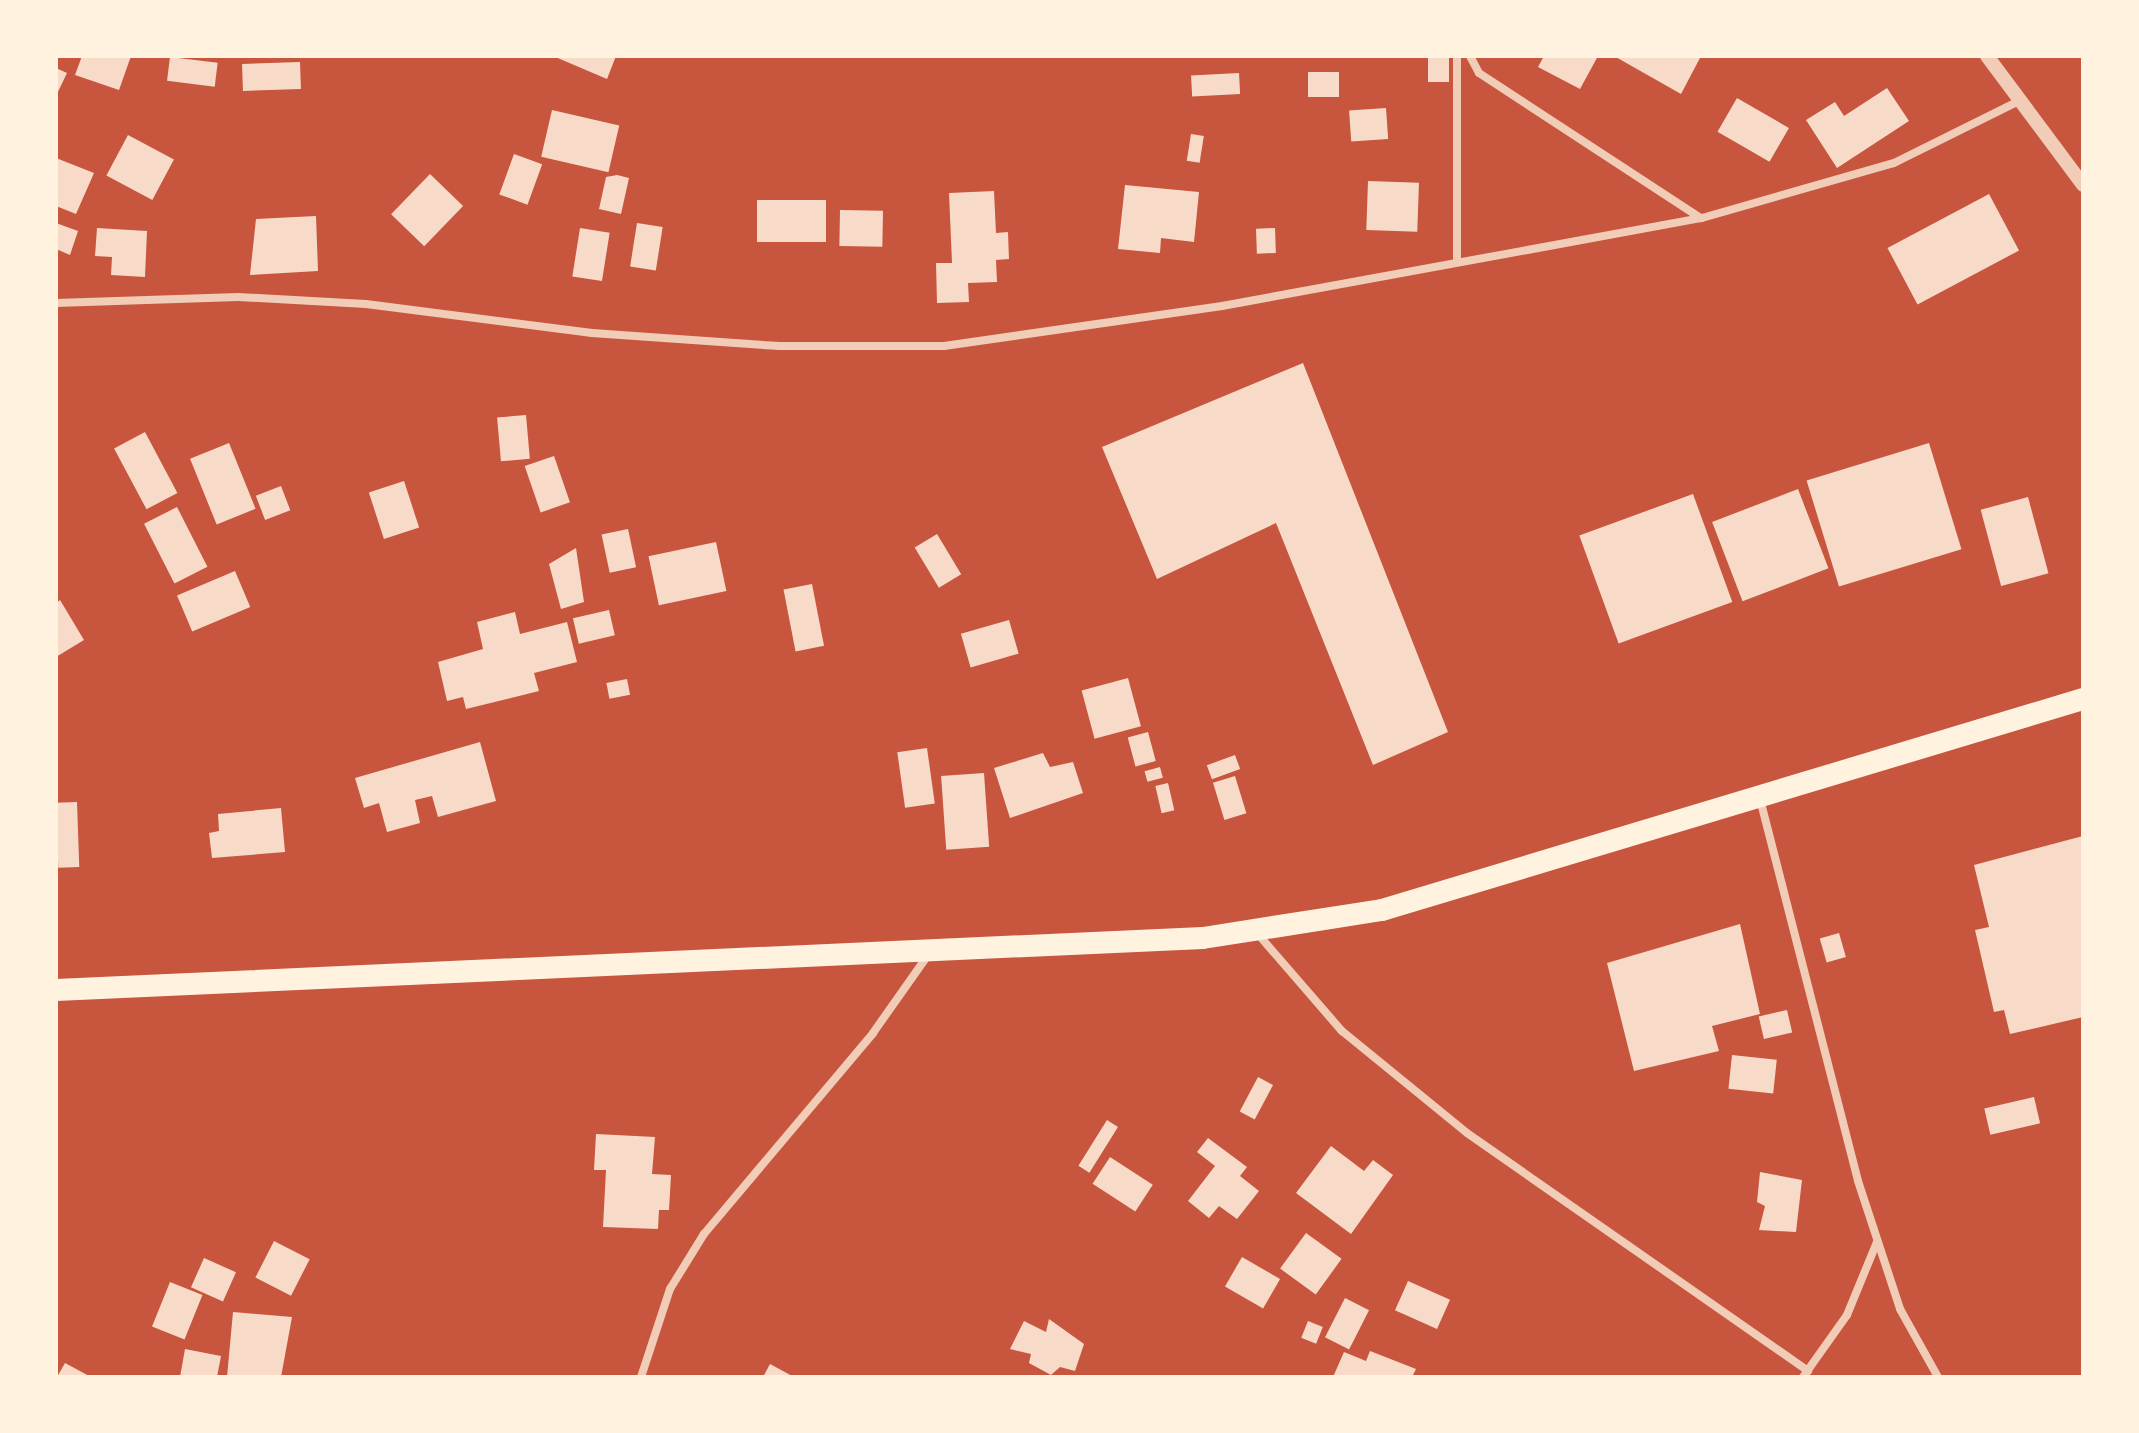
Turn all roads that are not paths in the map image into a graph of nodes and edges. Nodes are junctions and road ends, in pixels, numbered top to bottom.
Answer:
1 (1457, 56) edge
2 (1470, 56) edge
3 (1987, 56) edge
4 (2017, 102) junction
5 (2083, 185) edge
6 (1702, 218) junction
7 (1457, 258) junction
8 (56, 303) edge
9 (2083, 699) edge
10 (1759, 798) junction
11 (1255, 930) junction
12 (929, 954) junction
13 (56, 990) edge
14 (1877, 1241) junction
15 (1806, 1374) edge
16 (641, 1377) edge
17 (1938, 1377) edge

1 - 7 street
2 - 6 street
3 - 4 street
4 - 5 street
4 - 6 street
6 - 7 street
7 - 8 street
9 - 10 highway
10 - 11 highway
10 - 14 street
11 - 12 highway
11 - 15 street
12 - 13 highway
12 - 16 street
14 - 15 street
14 - 17 street

